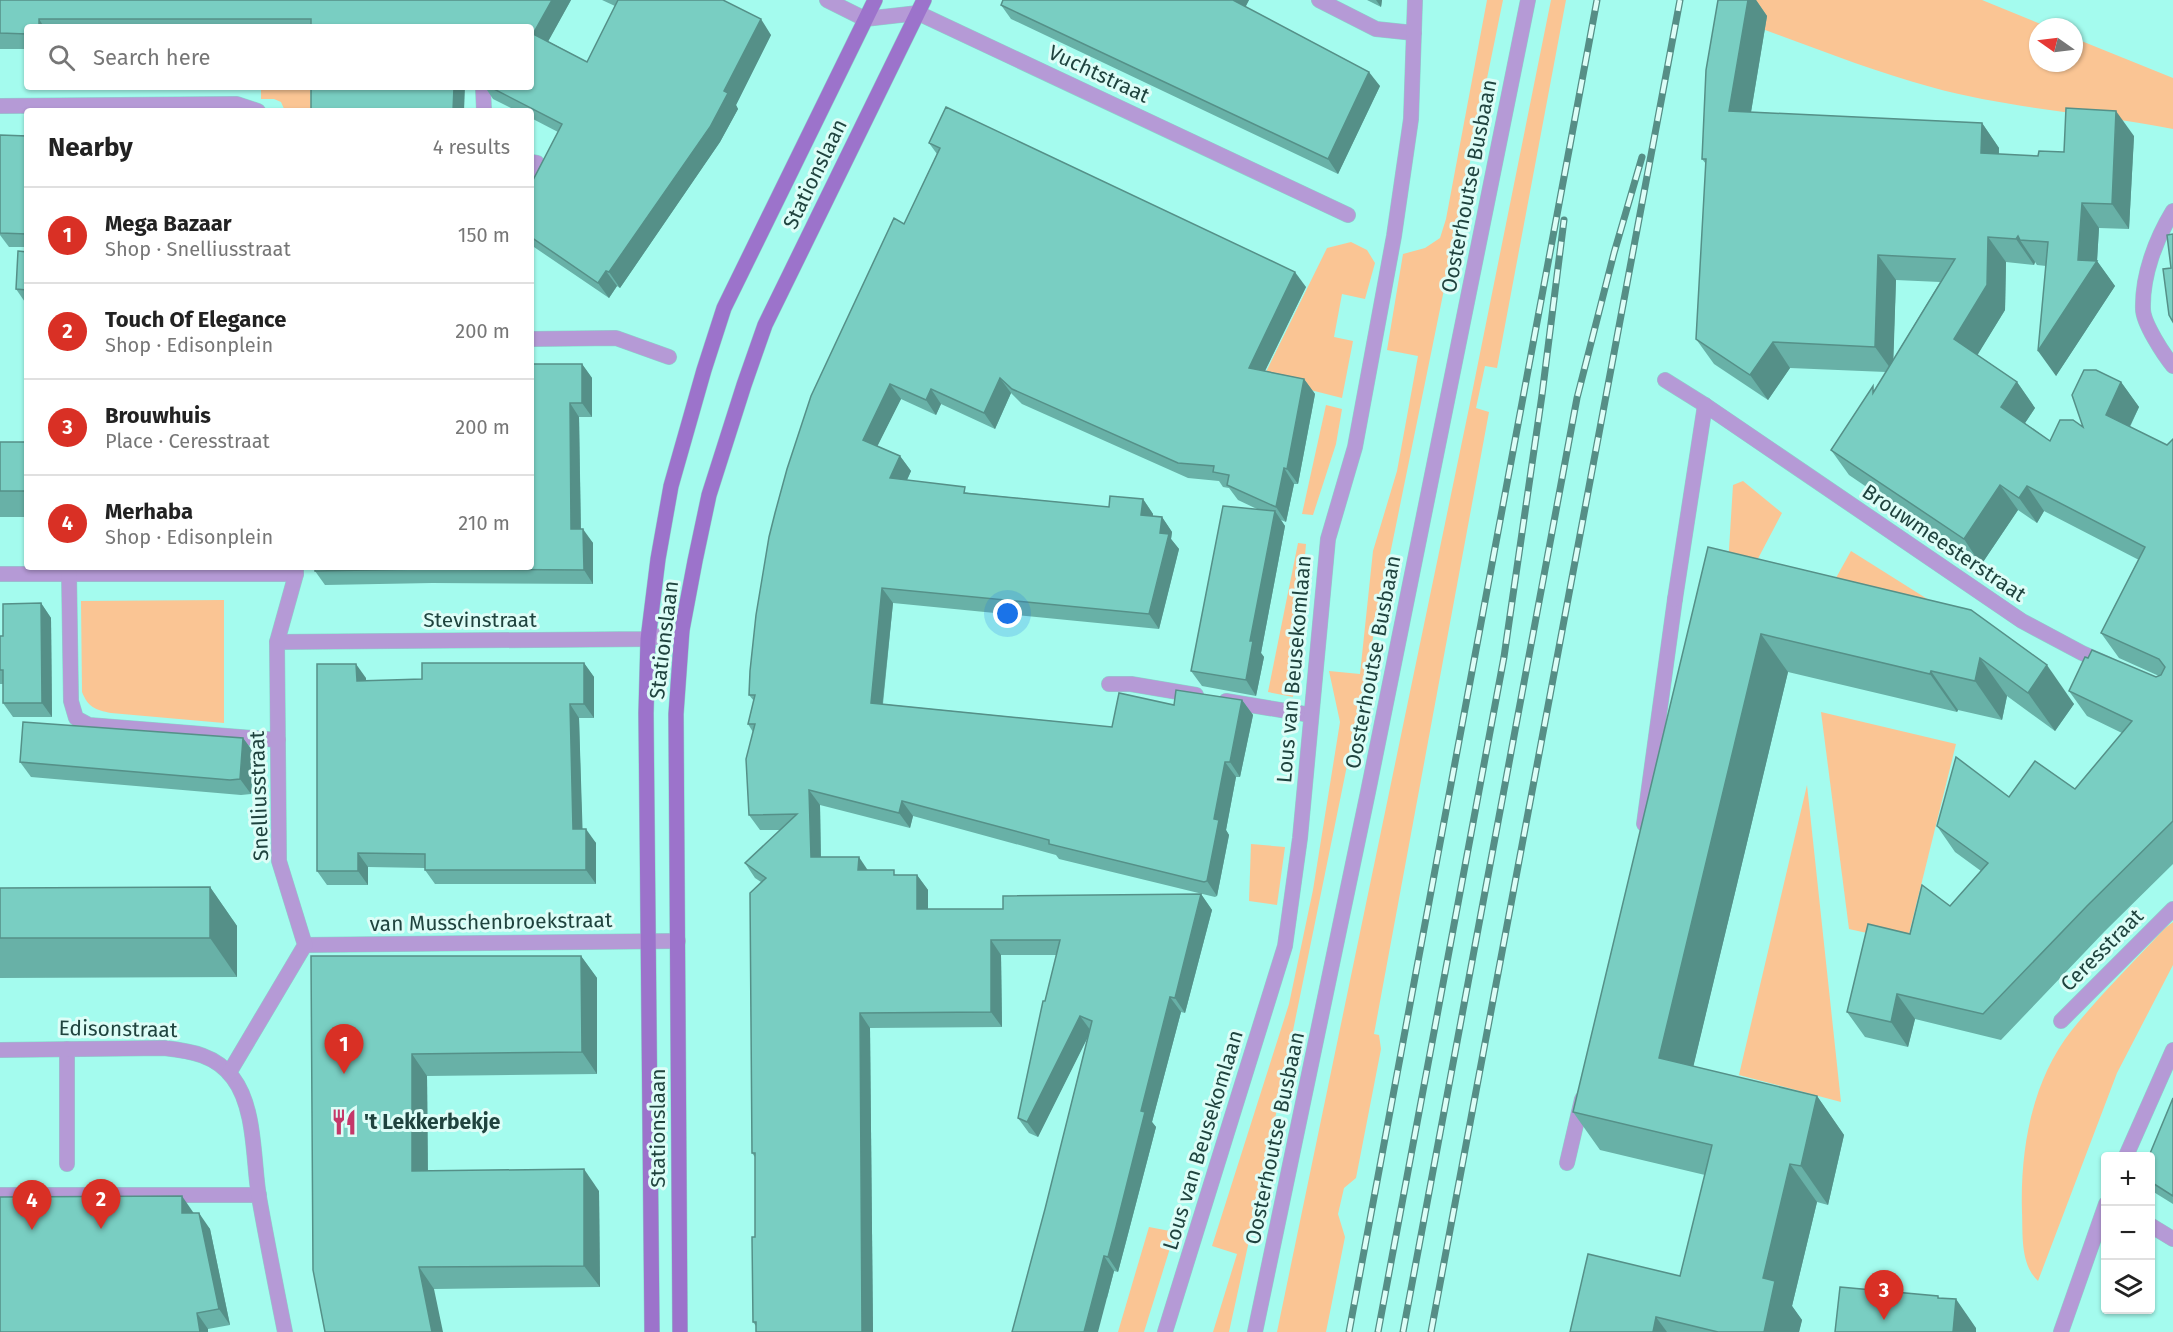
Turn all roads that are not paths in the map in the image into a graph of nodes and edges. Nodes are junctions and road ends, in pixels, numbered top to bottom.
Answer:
1 (827, 0) edge
2 (875, 0) edge
3 (1319, 0) edge
4 (1415, 0) edge
5 (1528, 0) edge
6 (921, 6) edge
7 (865, 20) junction
8 (1414, 33) junction
9 (483, 90) edge
10 (0, 106) edge
11 (60, 108) edge
12 (250, 108) edge
13 (484, 108) edge
14 (2173, 211) edge
15 (1348, 214) dead end
16 (534, 339) edge
17 (669, 357) dead end
18 (2173, 366) edge
19 (1665, 380) dead end
20 (1705, 405) junction
21 (296, 570) edge
22 (0, 574) edge
23 (69, 574) junction
24 (682, 630) junction
25 (648, 639) junction
26 (277, 642) junction
27 (2123, 671) edge
28 (1109, 684) dead end
29 (1311, 715) junction
30 (278, 740) junction
31 (1641, 840) edge
32 (2173, 909) edge
33 (648, 941) junction
34 (678, 941) junction
35 (305, 945) junction
36 (2061, 1021) dead end
37 (67, 1049) junction
38 (0, 1050) edge
39 (2173, 1050) edge
40 (229, 1073) junction
41 (1587, 1082) edge
42 (2128, 1152) edge
43 (1568, 1162) dead end
44 (66, 1164) dead end
45 (0, 1195) edge
46 (259, 1195) junction
47 (2105, 1206) edge
48 (2155, 1228) edge
49 (2173, 1239) edge
50 (285, 1332) edge
51 (652, 1332) edge
52 (680, 1332) edge
53 (1165, 1332) edge
54 (1255, 1332) edge
55 (2061, 1332) edge

1 - 7 street
2 - 7 main road, Stationslaan
3 - 8 street
4 - 8 street, Lous van Beusekomlaan
5 - 54 street, Oosterhoutse Busbaan
6 - 7 street
6 - 15 street, Vuchtstraat
6 - 24 main road, Stationslaan
7 - 25 main road, Stationslaan
8 - 29 street, Lous van Beusekomlaan
9 - 13 street
10 - 11 street
11 - 12 street
14 - 18 street
16 - 17 street
19 - 20 street, Brouwmeesterstraat
20 - 27 street, Brouwmeesterstraat
20 - 31 street
21 - 23 street
21 - 26 street, Snelliusstraat
22 - 23 street
23 - 30 street
24 - 25 street, Stevinstraat
24 - 34 main road, Stationslaan
25 - 26 street, Stevinstraat
25 - 33 main road, Stationslaan
26 - 30 street, Snelliusstraat
28 - 29 street
29 - 53 street, Lous van Beusekomlaan
30 - 35 street, Snelliusstraat
32 - 36 street, Ceresstraat
33 - 34 street, van Musschenbroekstraat
33 - 35 street, van Musschenbroekstraat
33 - 51 main road, Stationslaan
34 - 52 main road, Stationslaan
35 - 40 street
37 - 38 street, Edisonstraat
37 - 40 street, Edisonstraat
37 - 44 street
39 - 42 street
40 - 46 street
41 - 43 street
45 - 46 street
46 - 50 street
47 - 55 street
48 - 49 street

